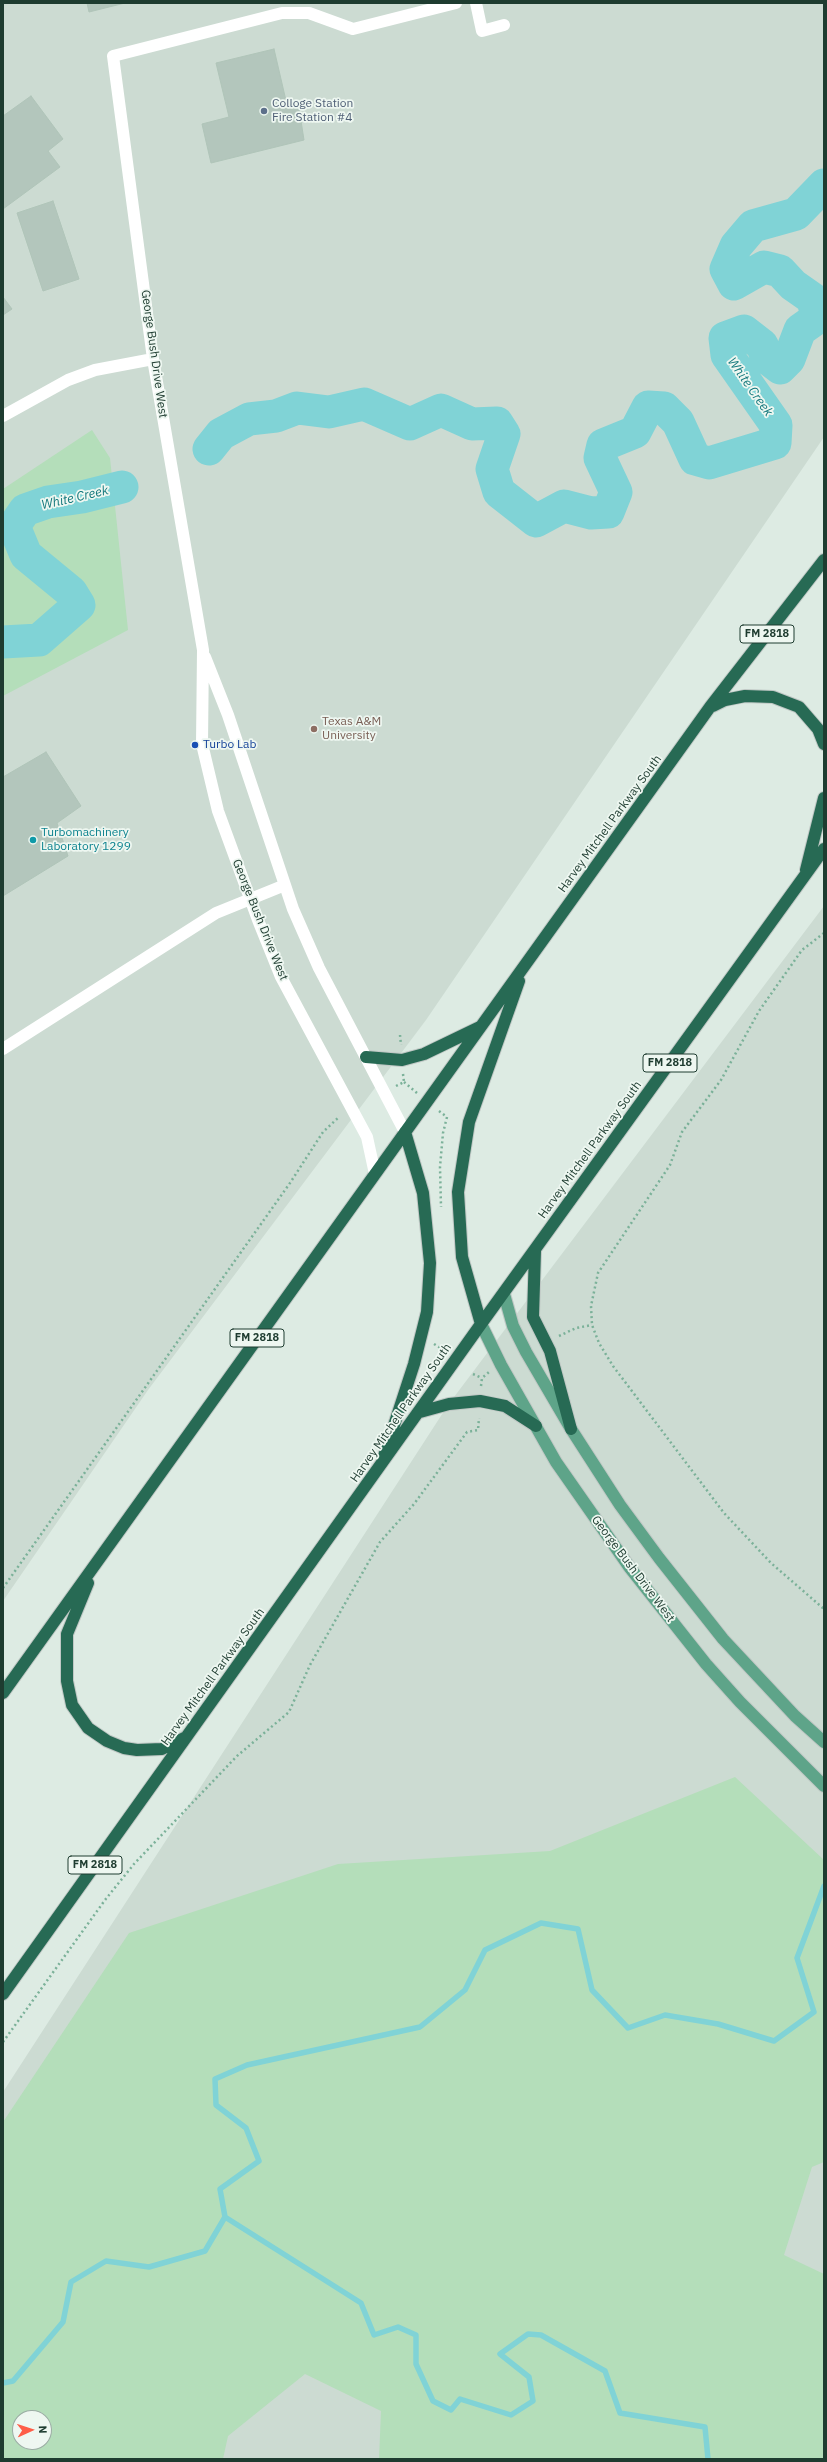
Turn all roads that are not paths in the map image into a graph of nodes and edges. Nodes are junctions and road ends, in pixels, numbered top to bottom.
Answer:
1 (456, 3) edge
2 (476, 3) edge
3 (299, 8) edge
4 (504, 25) dead end
5 (153, 360) junction
6 (3, 416) edge
7 (824, 560) edge
8 (203, 650) junction
9 (710, 707) junction
10 (824, 744) edge
11 (824, 798) edge
12 (824, 849) edge
13 (805, 875) junction
14 (284, 885) junction
15 (249, 899) junction
16 (524, 967) junction
17 (481, 1027) junction
18 (3, 1049) edge
19 (366, 1057) junction
20 (405, 1132) junction
21 (375, 1174) junction
22 (535, 1251) junction
23 (504, 1294) junction
24 (481, 1324) junction
25 (420, 1412) junction
26 (536, 1426) junction
27 (571, 1429) junction
28 (381, 1467) junction
29 (94, 1567) junction
30 (3, 1693) edge
31 (187, 1736) junction
32 (824, 1742) edge
33 (824, 1786) edge
34 (3, 1994) edge

1 - 3 street
2 - 4 street
3 - 5 street, George Bush Drive West
5 - 6 street
5 - 8 street, George Bush Drive West
7 - 9 highway, Harvey Mitchell Parkway South / FM 2818
8 - 14 street, George Bush Drive West
8 - 15 street, George Bush Drive West
9 - 10 highway
9 - 16 highway, Harvey Mitchell Parkway South / FM 2818
11 - 13 highway
12 - 13 highway, Harvey Mitchell Parkway South / FM 2818
13 - 22 highway, Harvey Mitchell Parkway South / FM 2818
14 - 15 street
14 - 19 street, George Bush Drive West
15 - 18 street
15 - 21 street, George Bush Drive West
16 - 17 highway, Harvey Mitchell Parkway South / FM 2818
16 - 24 highway
17 - 19 highway
17 - 20 highway, Harvey Mitchell Parkway South / FM 2818
19 - 20 street, George Bush Drive West
20 - 21 highway, Harvey Mitchell Parkway South / FM 2818
20 - 28 highway
21 - 29 highway, Harvey Mitchell Parkway South / FM 2818
22 - 23 highway, Harvey Mitchell Parkway South / FM 2818
22 - 27 highway
23 - 24 highway, Harvey Mitchell Parkway South / FM 2818
23 - 27 main road
24 - 25 highway, Harvey Mitchell Parkway South / FM 2818
24 - 26 main road, George Bush Drive West
25 - 26 highway
25 - 28 highway, Harvey Mitchell Parkway South / FM 2818
26 - 33 main road, George Bush Drive West
27 - 32 main road
28 - 31 highway, Harvey Mitchell Parkway South / FM 2818
29 - 30 highway, Harvey Mitchell Parkway South / FM 2818
29 - 31 highway
31 - 34 highway, Harvey Mitchell Parkway South / FM 2818

